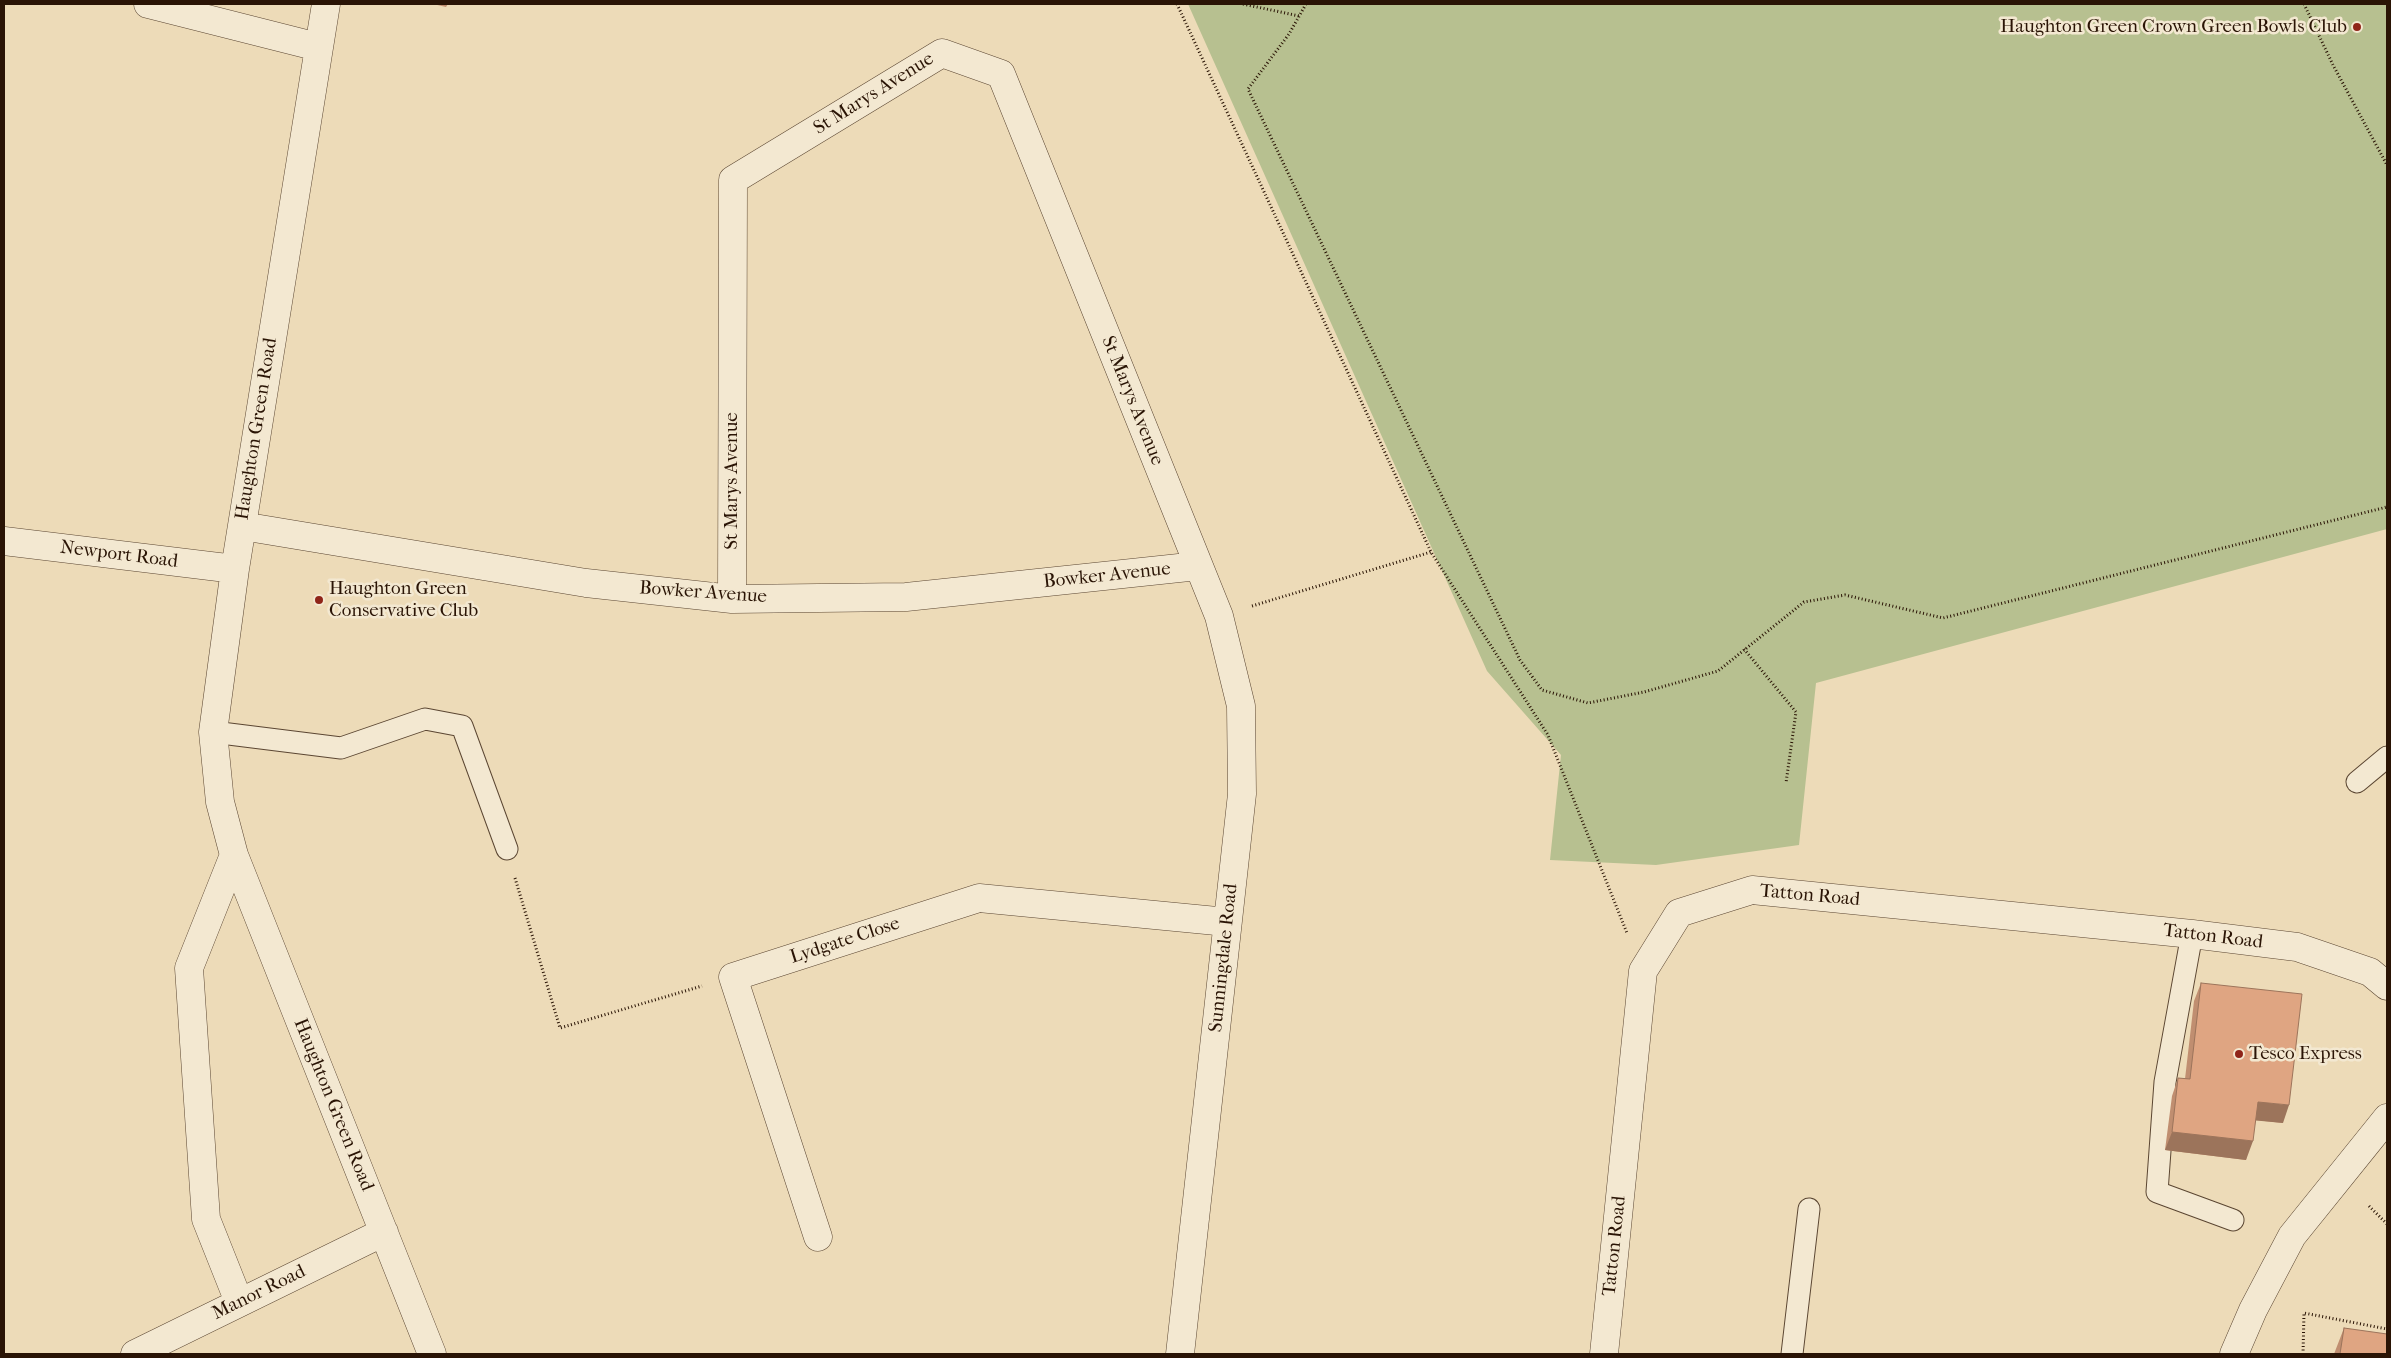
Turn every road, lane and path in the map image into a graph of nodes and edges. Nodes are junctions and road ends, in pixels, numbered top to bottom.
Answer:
1 (148, 4) edge
2 (326, 4) edge
3 (1177, 4) edge
4 (1243, 4) edge
5 (1306, 4) edge
6 (2304, 4) edge
7 (1299, 16) junction
8 (318, 47) junction
9 (2387, 165) edge
10 (2387, 507) edge
11 (242, 526) junction
12 (4, 541) edge
13 (1431, 552) junction
14 (1198, 566) junction
15 (235, 569) junction
16 (732, 599) junction
17 (1219, 616) junction
18 (1744, 649) junction
19 (214, 732) junction
20 (2387, 756) edge
21 (2357, 782) dead end
22 (1786, 784) dead end
23 (507, 849) joint
24 (234, 855) junction
25 (1228, 922) junction
26 (2192, 934) junction
27 (1643, 971) junction
28 (733, 977) junction
29 (2387, 986) edge
30 (2387, 1118) edge
31 (2369, 1206) dead end
32 (1809, 1209) dead end
33 (2233, 1220) dead end
34 (2387, 1224) edge
35 (384, 1232) junction
36 (818, 1238) dead end
37 (239, 1302) junction
38 (2387, 1329) edge
39 (135, 1354) edge
40 (432, 1354) edge
41 (1180, 1354) edge
42 (1604, 1354) edge
43 (1792, 1354) edge
44 (2234, 1354) edge
45 (2303, 1354) edge

1 - 8 street
2 - 8 street, Haughton Green Road
3 - 13 path
4 - 7 path
5 - 7 path
6 - 9 path
7 - 18 path
8 - 11 street, Haughton Green Road
10 - 18 path
11 - 15 street, Haughton Green Road
11 - 16 street, Bowker Avenue
12 - 15 street, Newport Road
13 - 17 path
13 - 27 path
14 - 16 street, Bowker Avenue
14 - 16 street, St Marys Avenue
14 - 17 street, Sunningdale Road
15 - 19 street, Haughton Green Road
17 - 25 street, Sunningdale Road
18 - 22 path
19 - 23 lane
19 - 24 street, Haughton Green Road
20 - 21 lane
23 - 28 path
24 - 35 street, Haughton Green Road
24 - 37 street
25 - 28 street, Lydgate Close
25 - 41 street, Sunningdale Road
26 - 27 street, Tatton Road
26 - 29 street, Tatton Road
26 - 33 lane
27 - 42 street, Tatton Road
28 - 36 street
30 - 44 street
31 - 34 path
32 - 43 lane
35 - 37 street, Manor Road
35 - 40 street, Haughton Green Road
37 - 39 street, Manor Road
38 - 45 path

